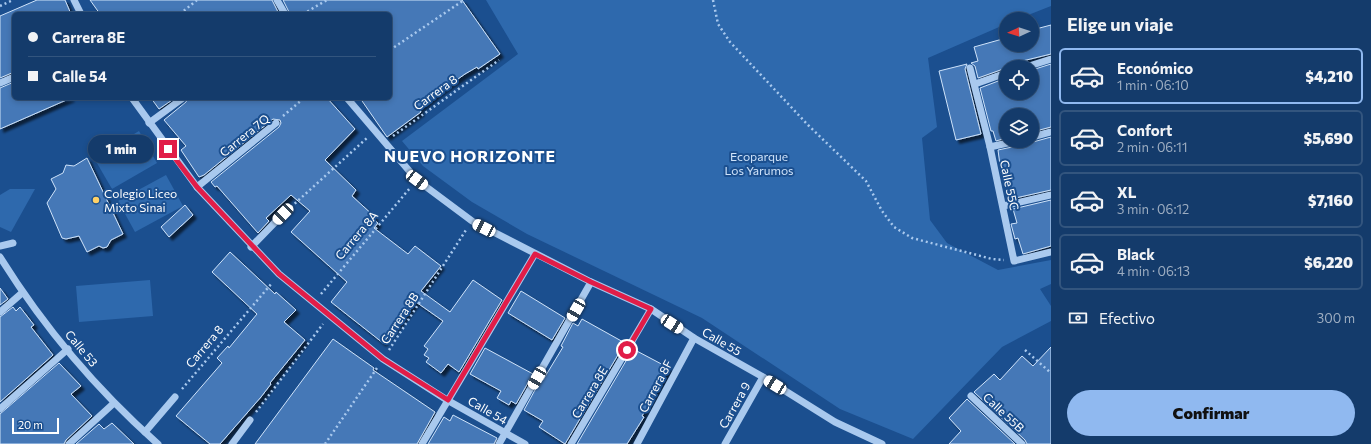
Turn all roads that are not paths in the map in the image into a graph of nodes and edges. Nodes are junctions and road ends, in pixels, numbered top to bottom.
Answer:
1 (277, 0) edge
2 (78, 2) edge
3 (80, 12) edge
4 (284, 12) edge
5 (1051, 59) edge
6 (1039, 63) edge
7 (970, 68) dead end
8 (999, 75) edge
9 (12, 78) edge
10 (0, 83) edge
11 (975, 84) junction
12 (133, 100) edge
13 (181, 100) edge
14 (349, 100) edge
15 (149, 123) junction
16 (276, 123) road end
17 (1051, 132) edge
18 (1039, 135) edge
19 (999, 146) edge
20 (990, 148) junction
21 (197, 187) junction
22 (1051, 195) edge
23 (1003, 206) junction
24 (283, 214) road end
25 (13, 243) dead end
26 (0, 246) edge
27 (251, 247) junction
28 (1051, 252) edge
29 (535, 254) junction
30 (0, 257) edge
31 (591, 282) junction
32 (22, 293) junction
33 (651, 309) junction
34 (0, 312) edge
35 (694, 338) junction
36 (68, 349) junction
37 (763, 377) junction
38 (972, 396) dead end
39 (175, 397) road end
40 (448, 400) junction
41 (114, 403) junction
42 (0, 409) edge
43 (250, 420) road end
44 (145, 432) junction
45 (506, 433) junction
46 (69, 444) edge
47 (158, 444) edge
48 (232, 444) edge
49 (422, 444) edge
50 (499, 444) edge
51 (525, 444) edge
52 (571, 444) edge
53 (637, 444) edge
54 (725, 444) edge
55 (882, 444) edge
56 (1022, 444) edge

1 - 4 street
2 - 3 street
5 - 6 street
7 - 11 street, Calle 55C
8 - 11 street
9 - 10 street
11 - 20 street, Calle 55C
12 - 15 street, Calle 54
13 - 15 street
14 - 29 street, Calle 55
15 - 21 street, Calle 54
16 - 21 street, Carrera 7Q
17 - 18 street
19 - 20 street
20 - 23 street, Calle 55C
21 - 27 street, Calle 54
22 - 23 street
23 - 28 street, Calle 55C
24 - 27 street
25 - 26 street
27 - 40 street, Calle 54
29 - 31 street, Calle 55
29 - 40 street
30 - 32 street, Calle 53
31 - 33 street, Calle 55
31 - 45 street
32 - 34 street
32 - 36 street, Calle 53
33 - 35 street, Calle 55
33 - 52 street, Carrera 8E
35 - 37 street, Calle 55
35 - 53 street, Carrera 8F
36 - 41 street, Calle 53
36 - 42 street
37 - 54 street, Carrera 9
37 - 55 street, Calle 55
38 - 56 street, Calle 55B
39 - 44 street
40 - 45 street, Calle 54
40 - 49 street
41 - 44 street, Calle 53
41 - 46 street
43 - 48 street
44 - 47 street, Calle 53
45 - 50 street
45 - 51 street, Calle 54

